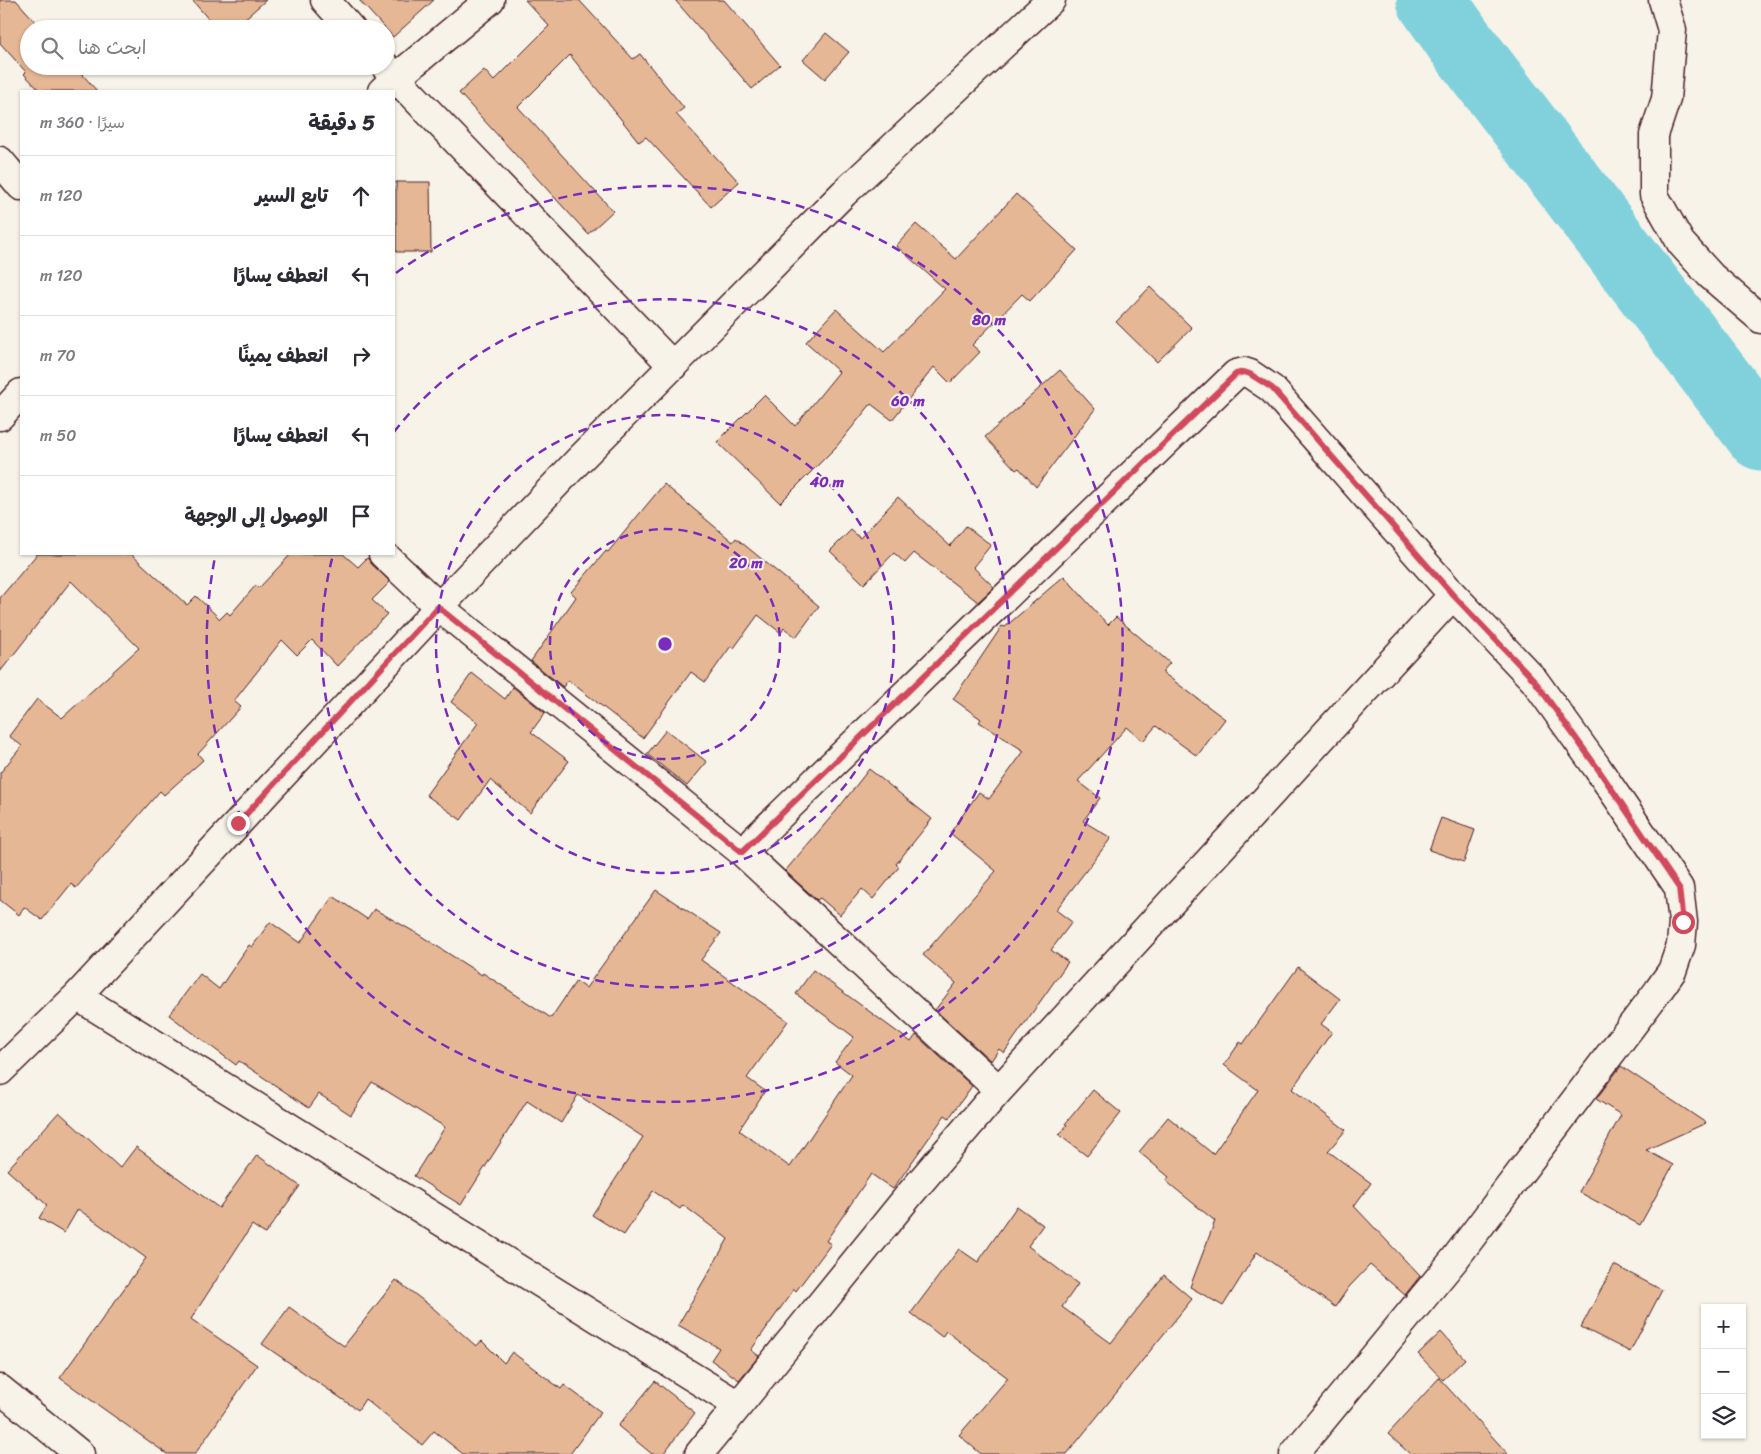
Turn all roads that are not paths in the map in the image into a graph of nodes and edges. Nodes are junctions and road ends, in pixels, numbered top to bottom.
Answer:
1 (325, 0) edge
2 (490, 0) edge
3 (1051, 0) edge
4 (1663, 0) edge
5 (343, 20) edge
6 (395, 74) edge
7 (388, 79) edge
8 (0, 161) edge
9 (20, 185) edge
10 (1761, 319) edge
11 (673, 366) junction
12 (20, 394) edge
13 (0, 416) edge
14 (384, 555) edge
15 (1453, 595) junction
16 (438, 607) junction
17 (742, 852) junction
18 (77, 996) junction
19 (0, 1071) edge
20 (999, 1090) junction
21 (0, 1389) edge
22 (738, 1405) junction
23 (80, 1454) edge
24 (698, 1454) edge
25 (1294, 1454) edge

1 - 5 street
2 - 6 street
3 - 11 street
4 - 10 street
7 - 11 street
8 - 9 street
11 - 16 street
12 - 13 street
14 - 16 street
15 - 17 street
15 - 20 street
15 - 25 street
16 - 17 street
16 - 18 street
17 - 20 street
18 - 19 street
18 - 22 street
20 - 22 street
21 - 23 street
22 - 24 street

